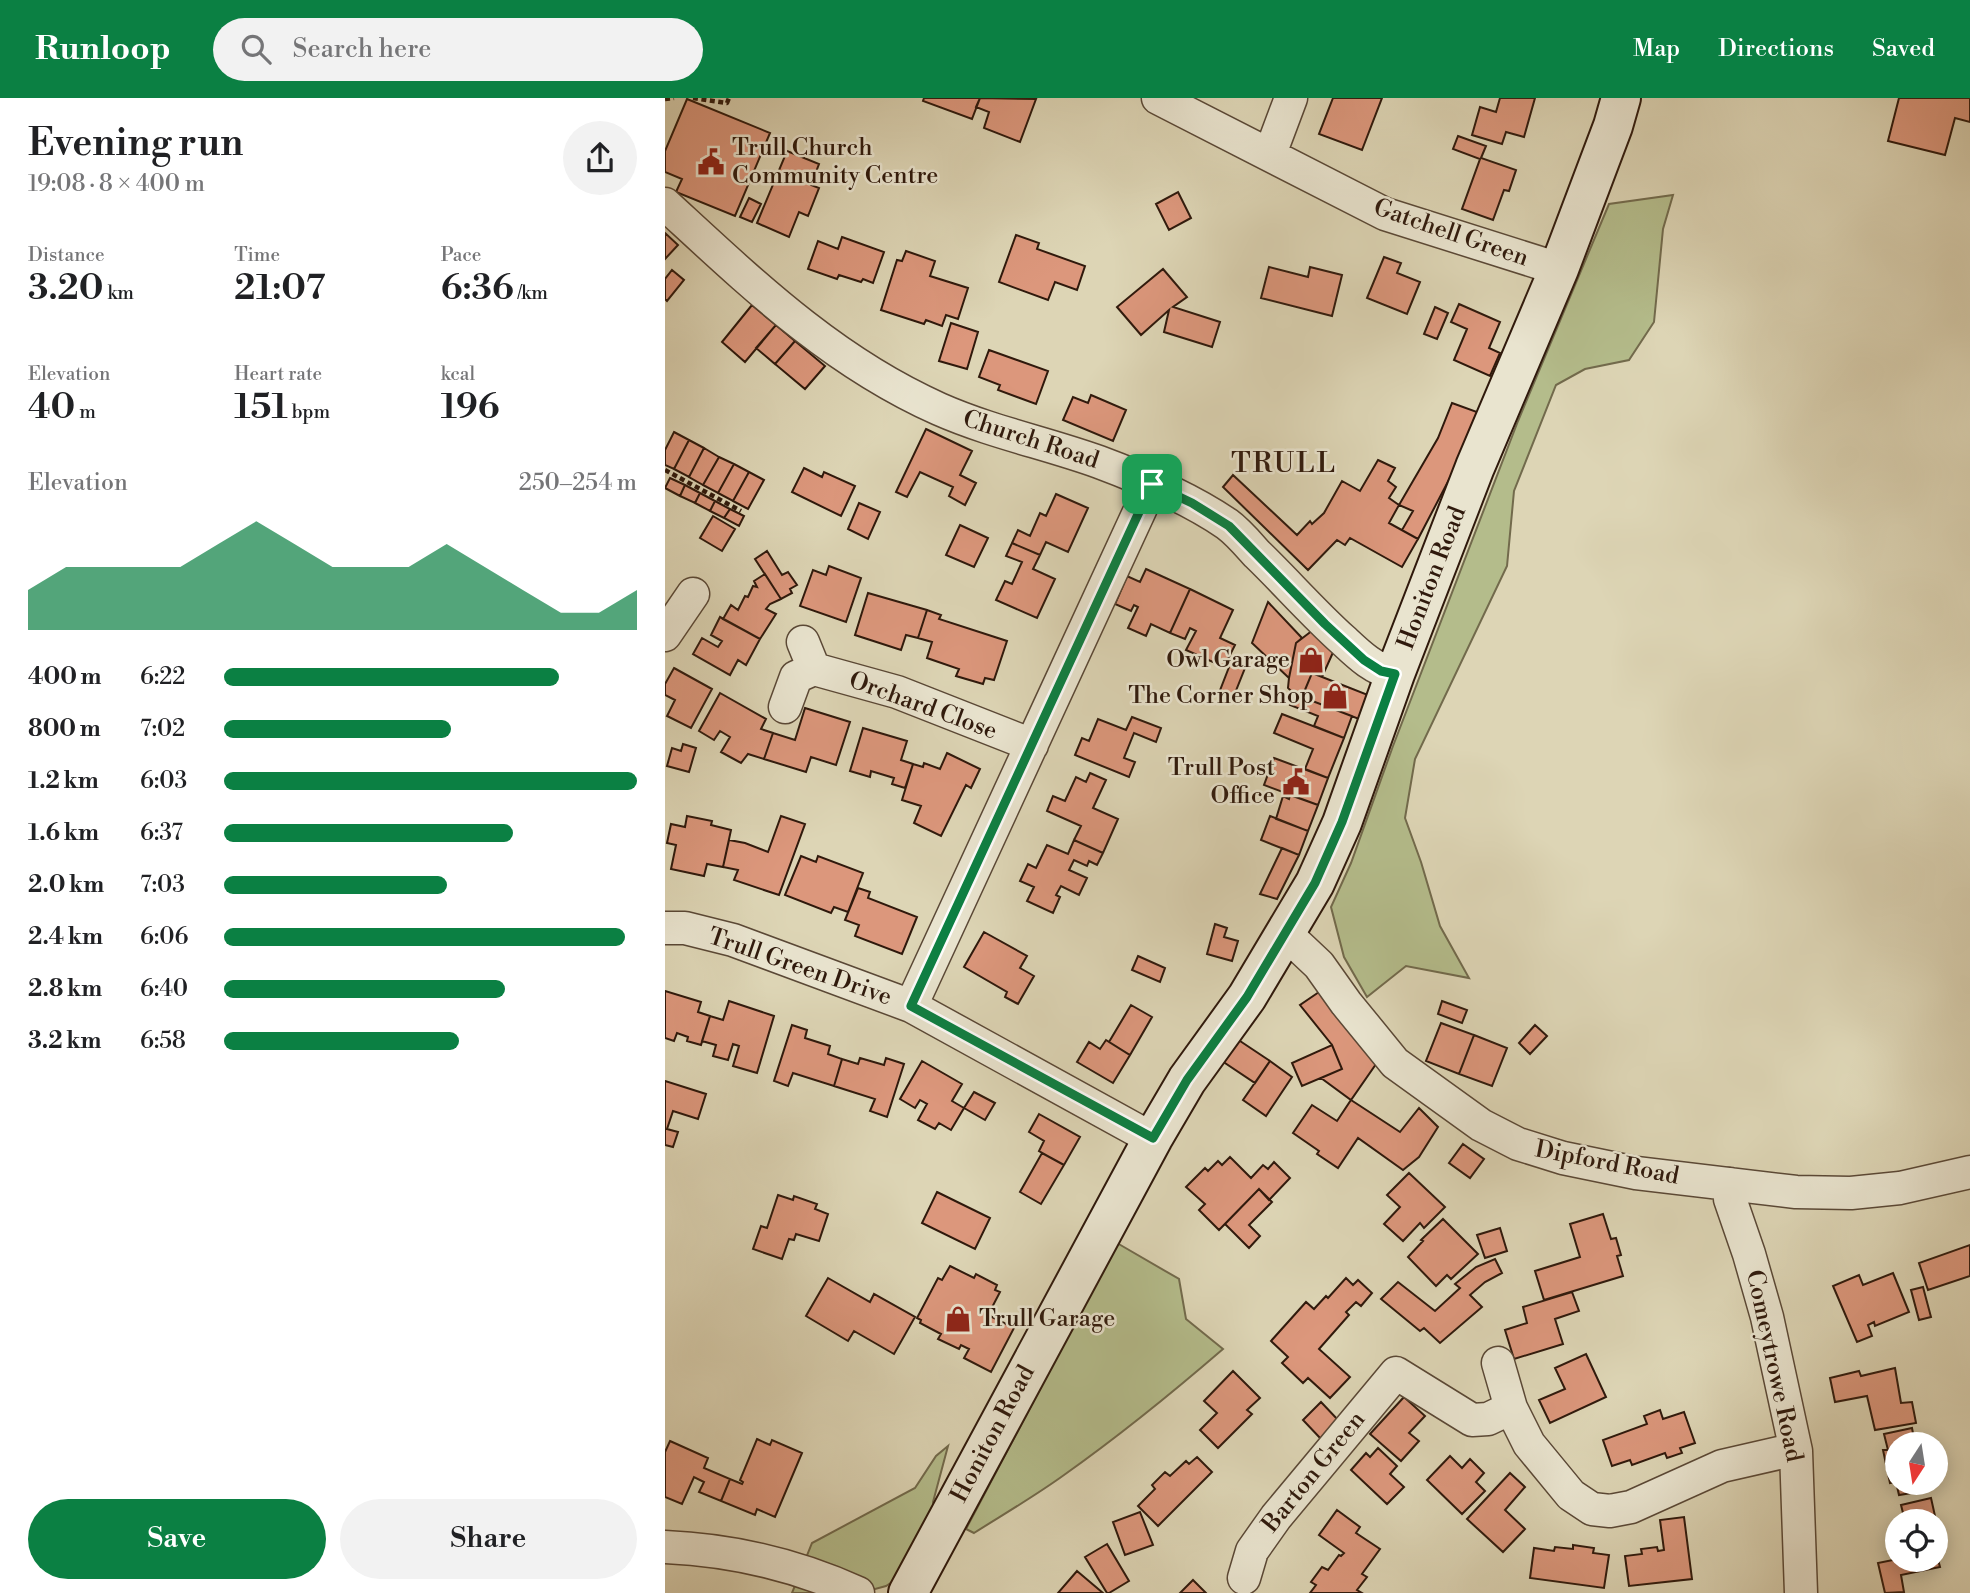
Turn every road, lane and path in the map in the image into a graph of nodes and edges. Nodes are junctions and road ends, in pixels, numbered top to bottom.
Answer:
1 (674, 98) edge
2 (693, 98) edge
3 (729, 98) edge
4 (1158, 98) edge
5 (1291, 98) edge
6 (1621, 98) edge
7 (665, 99) edge
8 (1270, 154) junction
9 (665, 204) edge
10 (1559, 269) junction
11 (665, 470) edge
12 (1152, 484) junction
13 (741, 510) dead end
14 (693, 594) dead end
15 (667, 630) edge
16 (1395, 674) junction
17 (785, 707) dead end
18 (1032, 745) junction
19 (665, 928) edge
20 (1285, 933) junction
21 (911, 1006) junction
22 (1153, 1138) junction
23 (1970, 1172) edge
24 (1730, 1184) junction
25 (1498, 1363) dead end
26 (1511, 1408) junction
27 (1797, 1451) junction
28 (665, 1547) edge
29 (1244, 1578) dead end
30 (858, 1593) edge
31 (908, 1593) edge
32 (1801, 1593) edge

1 - 7 path
2 - 3 path
4 - 8 street, Gatchell Green
5 - 8 street
6 - 10 street, Honiton Road
8 - 10 street, Gatchell Green
9 - 12 street, Church Road
10 - 16 street, Honiton Road
11 - 13 path
12 - 16 street, Church Road
12 - 18 street
14 - 15 street
16 - 20 street, Honiton Road
17 - 18 street, Orchard Close
18 - 21 street
19 - 21 street, Trull Green Drive
20 - 22 street, Honiton Road
20 - 24 street, Dipford Road
21 - 22 street, Trull Green Drive
22 - 31 street, Honiton Road
23 - 24 street, Dipford Road
24 - 27 street, Comeytrowe Road
25 - 26 street
26 - 27 street
26 - 29 street, Barton Green
27 - 32 street, Comeytrowe Road
28 - 30 street

